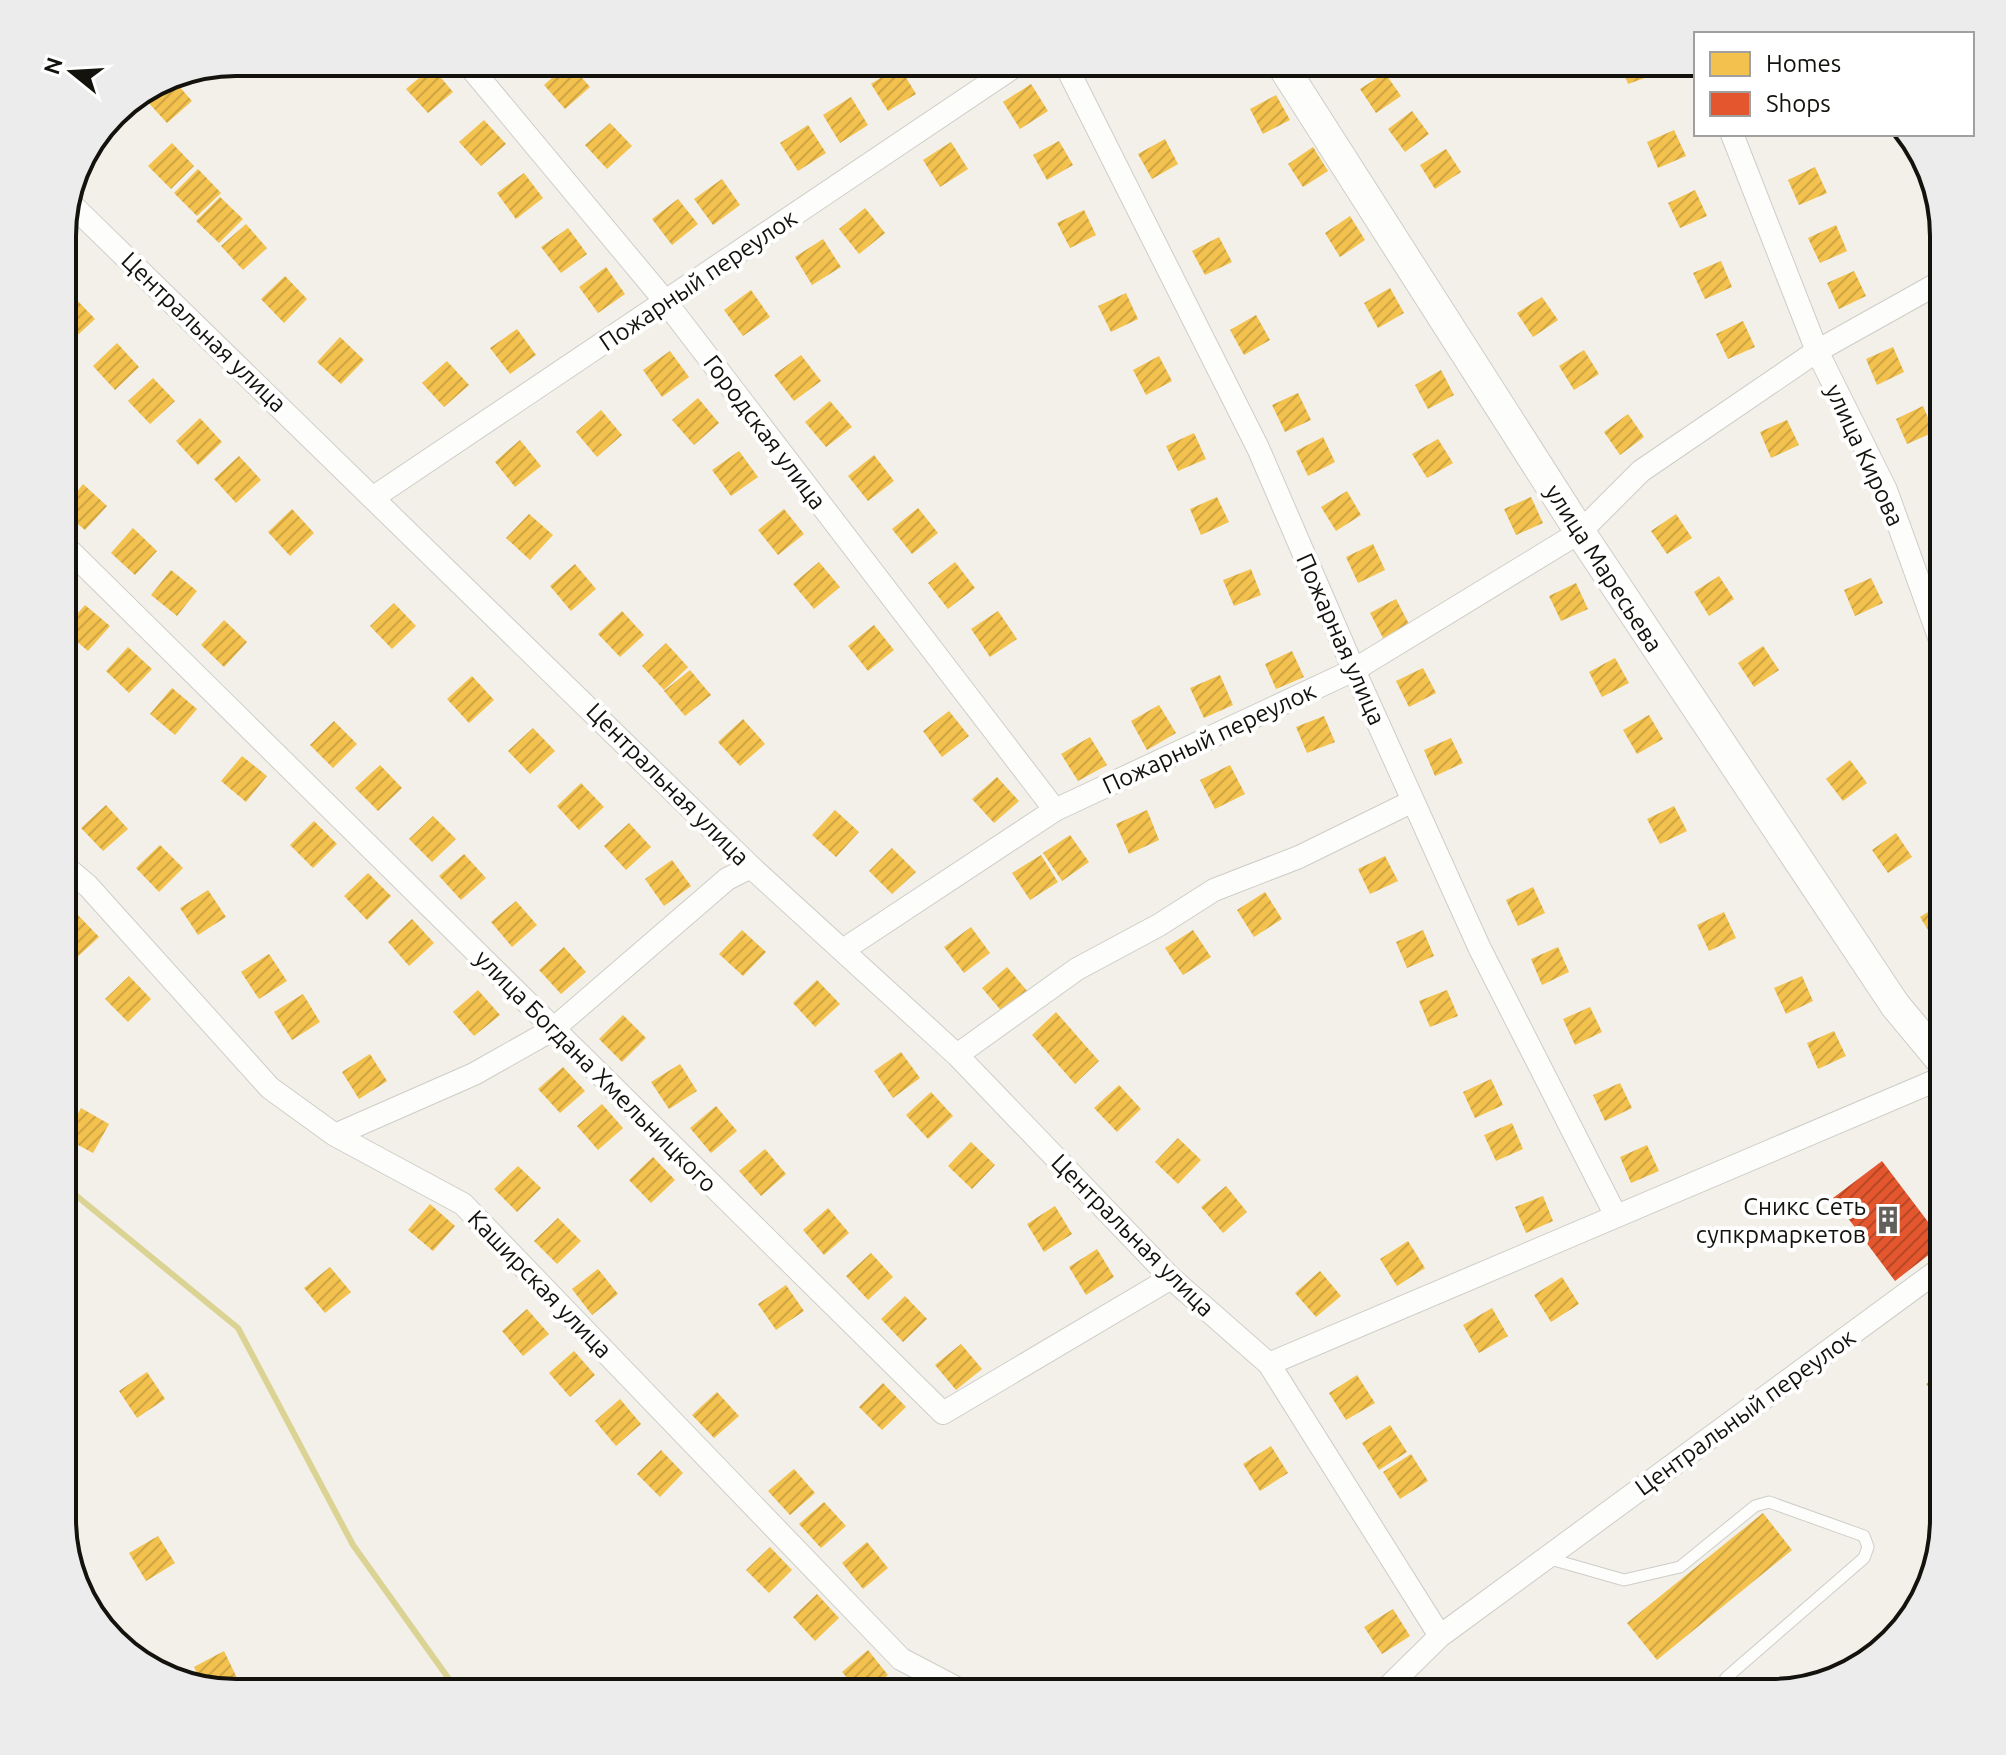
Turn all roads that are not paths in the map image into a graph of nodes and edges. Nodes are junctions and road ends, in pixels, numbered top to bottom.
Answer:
1 (478, 76) edge
2 (1000, 76) edge
3 (1071, 76) edge
4 (1289, 76) edge
5 (1733, 136) edge
6 (78, 211) edge
7 (1930, 288) edge
8 (665, 301) junction
9 (1817, 351) junction
10 (374, 497) junction
11 (1580, 532) junction
12 (76, 557) edge
13 (1930, 612) edge
14 (1354, 670) junction
15 (1413, 801) junction
16 (1055, 810) junction
17 (751, 867) junction
18 (76, 876) edge
19 (843, 950) junction
20 (552, 1030) junction
21 (1930, 1047) edge
22 (957, 1055) junction
23 (1930, 1083) edge
24 (335, 1135) junction
25 (1616, 1216) junction
26 (1930, 1276) edge
27 (1171, 1278) junction
28 (1269, 1364) junction
29 (1547, 1558) junction
30 (1440, 1636) junction
31 (939, 1679) edge
32 (1396, 1679) edge
33 (1726, 1679) edge

1 - 8 street, Городская улица
2 - 8 street, Пожарный переулок
3 - 14 street, Пожарная улица
4 - 11 street, улица Маресьева
5 - 9 street, улица Кирова
6 - 10 street, Центральная улица
7 - 9 street, улица Кирова
8 - 10 street, Пожарный переулок
8 - 16 street, Городская улица
9 - 11 street, улица Кирова
9 - 13 street, улица Кирова
10 - 17 street, Центральная улица
11 - 14 street, Пожарный переулок
11 - 21 street, улица Маресьева
12 - 20 street, улица Богдана Хмельницкого
14 - 15 street, Пожарная улица
14 - 16 street, Пожарный переулок
15 - 22 street
15 - 25 street, Пожарная улица
16 - 19 street, Пожарный переулок
17 - 19 street, Центральная улица
17 - 20 street
18 - 24 street, Каширская улица
19 - 22 street, Центральная улица
20 - 24 street
20 - 27 street, улица Богдана Хмельницкого
22 - 27 street, Центральная улица
23 - 25 street
24 - 31 street, Каширская улица
25 - 28 street
26 - 29 street, Центральный переулок
27 - 28 street, Центральная улица
28 - 30 street, Центральная улица
29 - 30 street, Центральный переулок
29 - 33 lane
30 - 32 street, Центральный переулок

